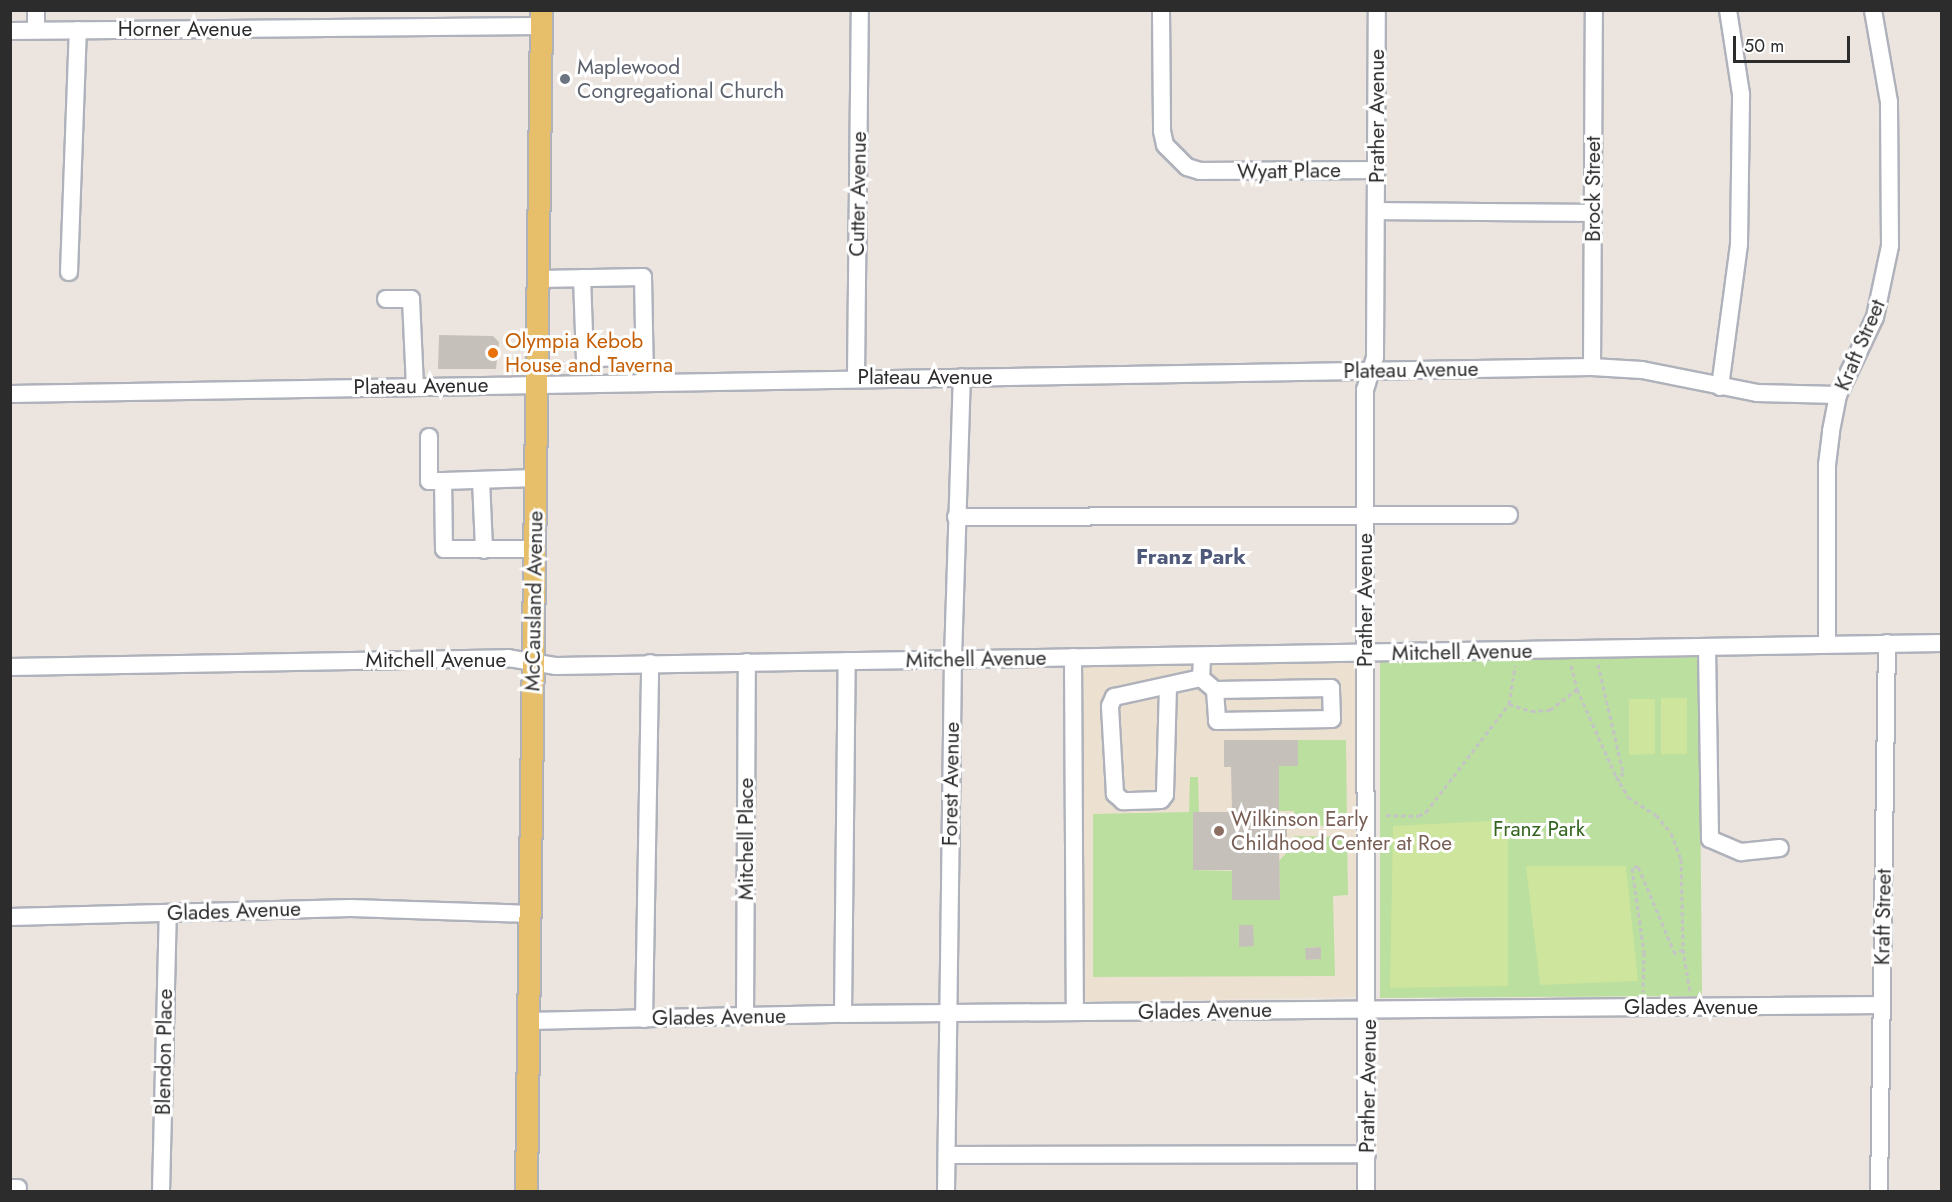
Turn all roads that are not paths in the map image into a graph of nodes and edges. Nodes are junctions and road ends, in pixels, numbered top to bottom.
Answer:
1 (36, 10) edge
2 (860, 10) edge
3 (1161, 10) edge
4 (1377, 10) edge
5 (1594, 10) edge
6 (1728, 10) edge
7 (1873, 10) edge
8 (541, 18) edge
9 (36, 30) junction
10 (78, 30) junction
11 (10, 31) edge
12 (1377, 170) junction
13 (1377, 211) junction
14 (1593, 213) junction
15 (69, 272) dead end
16 (582, 278) junction
17 (539, 279) junction
18 (386, 299) dead end
19 (644, 357) junction
20 (1592, 367) junction
21 (1370, 371) junction
22 (856, 377) junction
23 (962, 377) junction
24 (645, 381) junction
25 (538, 384) junction
26 (415, 386) junction
27 (1720, 387) junction
28 (10, 394) edge
29 (1838, 395) junction
30 (429, 437) dead end
31 (536, 478) junction
32 (481, 480) junction
33 (443, 481) junction
34 (1364, 513) junction
35 (1509, 515) dead end
36 (956, 517) junction
37 (535, 549) junction
38 (484, 550) junction
39 (1887, 643) junction
40 (1941, 643) edge
41 (1827, 644) junction
42 (1707, 647) junction
43 (1365, 654) junction
44 (1202, 656) junction
45 (1072, 657) junction
46 (953, 660) junction
47 (847, 661) junction
48 (533, 662) junction
49 (747, 662) junction
50 (650, 663) junction
51 (10, 667) edge
52 (1201, 678) junction
53 (1168, 686) junction
54 (1215, 690) junction
55 (1780, 848) dead end
56 (168, 913) junction
57 (530, 914) junction
58 (10, 916) edge
59 (1882, 1005) junction
60 (1369, 1009) junction
61 (1075, 1012) junction
62 (843, 1014) junction
63 (948, 1014) junction
64 (745, 1016) junction
65 (644, 1019) junction
66 (528, 1021) junction
67 (1367, 1154) junction
68 (947, 1155) junction
69 (161, 1191) edge
70 (526, 1191) edge
71 (946, 1191) edge
72 (1366, 1191) edge
73 (1879, 1191) edge

1 - 9 street
2 - 22 street, Cutter Avenue
3 - 12 street, Wyatt Place
4 - 12 street, Prather Avenue
5 - 14 street, Brock Street
6 - 27 street
7 - 29 street, Kraft Street
8 - 10 street, Horner Avenue
8 - 17 main road, McCausland Avenue
9 - 10 street, Horner Avenue
9 - 11 street, Horner Avenue
10 - 15 street
12 - 13 street, Prather Avenue
13 - 14 street
13 - 21 street, Prather Avenue
14 - 20 street, Brock Street
16 - 17 street
16 - 19 street
16 - 19 street
17 - 25 main road, McCausland Avenue
18 - 26 street
19 - 24 street
20 - 21 street, Plateau Avenue
20 - 27 street, Plateau Avenue
21 - 23 street, Plateau Avenue
21 - 34 street, Prather Avenue
22 - 23 street, Plateau Avenue
22 - 24 street, Plateau Avenue
23 - 36 street, Forest Avenue
24 - 25 street, Plateau Avenue
25 - 26 street, Plateau Avenue
25 - 31 main road, McCausland Avenue
26 - 28 street, Plateau Avenue
27 - 29 street, Plateau Avenue
29 - 41 street, Kraft Street
30 - 33 street
31 - 32 street
31 - 37 main road, McCausland Avenue
32 - 33 street
32 - 38 street
33 - 38 street
34 - 35 street
34 - 36 street
34 - 43 street, Prather Avenue
36 - 46 street, Forest Avenue
37 - 38 street
37 - 48 main road, McCausland Avenue
39 - 40 street, Mitchell Avenue
39 - 41 street, Mitchell Avenue
39 - 59 street, Kraft Street
41 - 42 street, Mitchell Avenue
42 - 43 street, Mitchell Avenue
42 - 55 street
43 - 44 street, Mitchell Avenue
43 - 60 street, Prather Avenue
44 - 45 street, Mitchell Avenue
44 - 52 street
45 - 46 street, Mitchell Avenue
45 - 61 street
46 - 47 street, Mitchell Avenue
46 - 63 street, Forest Avenue
47 - 49 street, Mitchell Avenue
47 - 62 street
48 - 50 street, Mitchell Avenue
48 - 51 street, Mitchell Avenue
48 - 57 main road, McCausland Avenue
49 - 50 street, Mitchell Avenue
49 - 64 street, Mitchell Place
50 - 65 street
52 - 53 street
52 - 54 street
53 - 53 street
54 - 54 street
56 - 57 street, Glades Avenue
56 - 58 street, Glades Avenue
56 - 69 street, Blendon Place
57 - 66 main road, McCausland Avenue
59 - 60 street, Glades Avenue
59 - 73 street, Kraft Street
60 - 61 street, Glades Avenue
60 - 67 street, Prather Avenue
61 - 63 street, Glades Avenue
62 - 63 street, Glades Avenue
62 - 64 street, Glades Avenue
63 - 68 street, Forest Avenue
64 - 65 street, Glades Avenue
65 - 66 street, Glades Avenue
66 - 70 main road, McCausland Avenue
67 - 68 street
67 - 72 street, Prather Avenue
68 - 71 street, Forest Avenue

